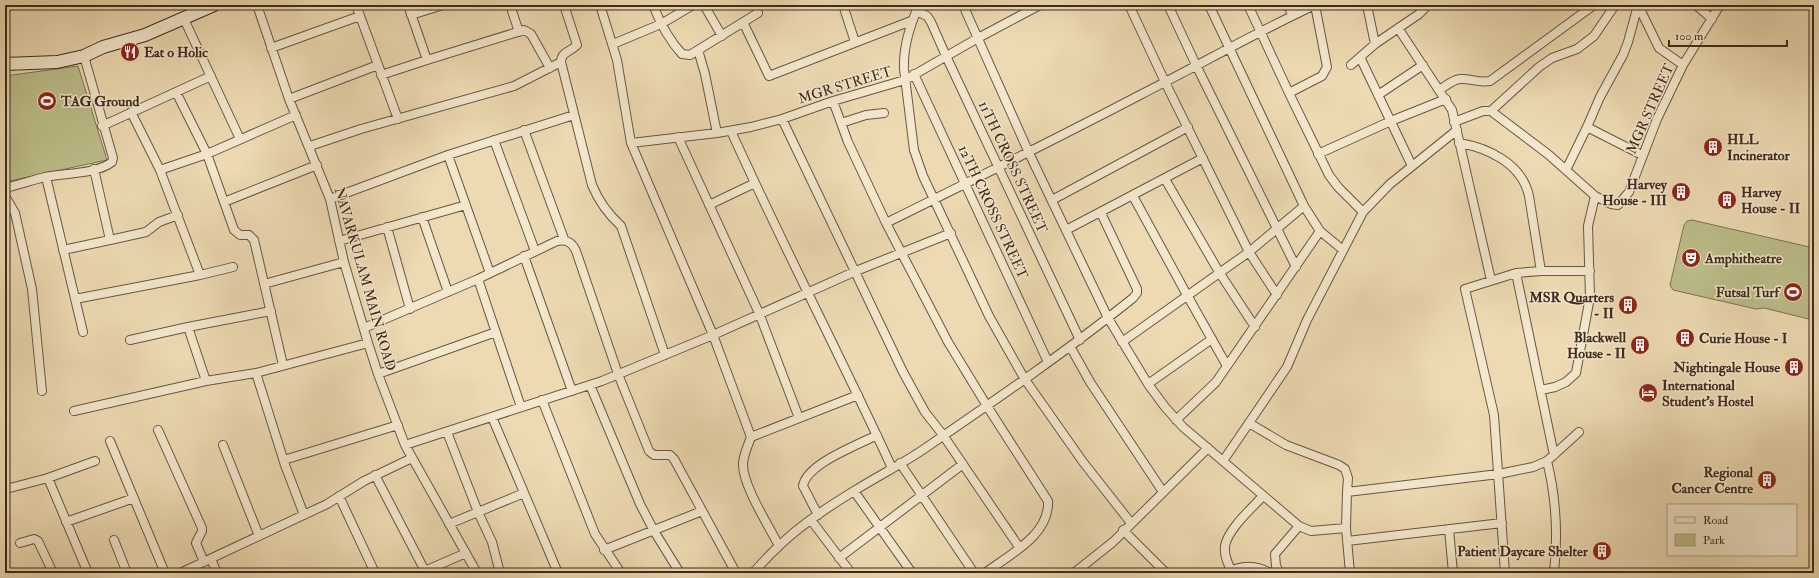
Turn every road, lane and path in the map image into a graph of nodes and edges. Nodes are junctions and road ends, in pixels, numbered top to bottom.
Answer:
1 (214, 5) edge
2 (257, 5) edge
3 (356, 5) edge
4 (408, 5) edge
5 (443, 5) edge
6 (510, 5) edge
7 (564, 5) edge
8 (600, 5) edge
9 (653, 5) edge
10 (693, 5) edge
11 (704, 5) edge
12 (843, 5) edge
13 (965, 5) edge
14 (1040, 5) edge
15 (1129, 5) edge
16 (1168, 5) edge
17 (1209, 5) edge
18 (1248, 5) edge
19 (1288, 5) edge
20 (1367, 5) edge
21 (1417, 5) edge
22 (1428, 5) edge
23 (1594, 5) edge
24 (1615, 5) edge
25 (1638, 5) edge
26 (1696, 5) edge
27 (1720, 5) edge
28 (917, 8) edge
29 (758, 13) dead end
30 (1419, 14) junction
31 (411, 15) junction
32 (1292, 15) junction
33 (360, 16) junction
34 (184, 19) junction
35 (1712, 19) junction
36 (912, 21) junction
37 (743, 22) junction
38 (661, 24) junction
39 (1398, 28) junction
40 (1260, 30) junction
41 (519, 32) junction
42 (722, 36) junction
43 (978, 38) junction
44 (855, 42) junction
45 (613, 44) junction
46 (1375, 44) junction
47 (1228, 47) junction
48 (271, 48) junction
49 (698, 50) junction
50 (84, 56) junction
51 (946, 56) junction
52 (1360, 57) junction
53 (427, 60) junction
54 (560, 62) junction
55 (5, 64) edge
56 (378, 65) junction
57 (1196, 65) junction
58 (1351, 65) dead end
59 (1423, 65) junction
60 (1683, 65) junction
61 (550, 68) junction
62 (914, 74) junction
63 (381, 75) junction
64 (211, 76) junction
65 (905, 80) junction
66 (1165, 82) junction
67 (1439, 90) junction
68 (176, 92) junction
69 (1288, 93) junction
70 (1378, 95) junction
71 (289, 99) junction
72 (1446, 99) junction
73 (833, 102) junction
74 (1491, 111) junction
75 (131, 112) junction
76 (884, 113) dead end
77 (296, 115) junction
78 (574, 115) junction
79 (782, 119) junction
80 (398, 120) junction
81 (1391, 121) junction
82 (841, 123) junction
83 (102, 126) junction
84 (1456, 126) junction
85 (1188, 127) junction
86 (1587, 127) junction
87 (524, 130) junction
88 (731, 131) junction
89 (717, 133) junction
90 (678, 137) junction
91 (240, 139) junction
92 (494, 140) junction
93 (631, 143) junction
94 (1459, 143) junction
95 (310, 146) junction
96 (1029, 153) junction
97 (207, 154) junction
98 (1318, 154) junction
99 (448, 155) junction
100 (1642, 155) junction
101 (1203, 158) junction
102 (317, 165) junction
103 (1412, 166) junction
104 (999, 168) junction
105 (94, 169) junction
106 (160, 170) junction
107 (1566, 170) junction
108 (46, 177) junction
109 (1165, 179) junction
110 (754, 183) junction
111 (966, 184) junction
112 (5, 190) edge
113 (5, 196) edge
114 (1133, 196) junction
115 (1595, 196) junction
116 (330, 199) junction
117 (934, 200) junction
118 (1052, 200) junction
119 (224, 202) junction
120 (466, 205) junction
121 (709, 205) junction
122 (1304, 206) junction
123 (1363, 212) junction
124 (1101, 213) junction
125 (178, 215) junction
126 (422, 217) junction
127 (886, 223) junction
128 (387, 227) junction
129 (1276, 228) junction
130 (1066, 230) junction
131 (1320, 231) junction
132 (951, 233) junction
133 (564, 239) junction
134 (110, 240) junction
135 (339, 241) junction
136 (63, 250) junction
137 (1343, 250) junction
138 (535, 251) junction
139 (1249, 252) junction
140 (901, 253) junction
141 (524, 256) junction
142 (344, 262) junction
143 (1296, 267) junction
144 (233, 268) dead end
145 (1541, 271) junction
146 (1590, 271) junction
147 (856, 272) junction
148 (1220, 272) junction
149 (490, 273) junction
150 (1516, 273) junction
151 (200, 276) junction
152 (478, 279) junction
153 (1491, 280) junction
154 (264, 284) junction
155 (448, 292) junction
156 (809, 292) junction
157 (1187, 295) junction
158 (1277, 295) junction
159 (75, 299) junction
160 (410, 309) junction
161 (271, 311) junction
162 (759, 313) junction
163 (1108, 318) junction
164 (188, 327) junction
165 (1255, 327) junction
166 (364, 328) junction
167 (83, 332) dead end
168 (496, 332) junction
169 (713, 335) junction
170 (1212, 339) junction
171 (130, 340) dead end
172 (1080, 340) junction
173 (1122, 342) junction
174 (368, 343) junction
175 (1071, 348) junction
176 (665, 355) junction
177 (1048, 362) junction
178 (283, 366) junction
179 (1227, 366) junction
180 (256, 373) junction
181 (378, 374) junction
182 (618, 374) junction
183 (1024, 378) junction
184 (206, 381) junction
185 (1148, 384) junction
186 (590, 385) junction
187 (1541, 390) junction
188 (42, 391) dead end
189 (572, 391) junction
190 (858, 395) junction
191 (542, 400) junction
192 (987, 406) junction
193 (521, 407) junction
194 (74, 411) dead end
195 (492, 417) junction
196 (799, 418) junction
197 (1176, 420) junction
198 (1249, 423) junction
199 (398, 425) junction
200 (158, 430) dead end
201 (447, 432) junction
202 (1579, 432) dead end
203 (877, 435) junction
204 (943, 435) junction
205 (751, 437) junction
206 (110, 441) dead end
207 (223, 445) dead end
208 (405, 445) junction
209 (1208, 448) junction
210 (1554, 455) junction
211 (412, 458) junction
212 (284, 460) junction
213 (95, 461) dead end
214 (1223, 461) junction
215 (1548, 461) junction
216 (900, 463) junction
217 (963, 464) junction
218 (892, 468) junction
219 (1499, 474) junction
220 (375, 475) junction
221 (48, 478) junction
222 (6, 489) dead end
223 (854, 491) junction
224 (1163, 492) junction
225 (1347, 492) junction
226 (524, 493) junction
227 (339, 496) junction
228 (921, 496) junction
229 (1263, 496) junction
230 (134, 498) junction
231 (702, 511) junction
232 (478, 512) junction
233 (304, 515) junction
234 (815, 518) junction
235 (66, 522) junction
236 (1131, 523) junction
237 (1502, 523) junction
238 (449, 524) junction
239 (1299, 526) junction
240 (880, 527) junction
241 (1346, 528) junction
242 (1450, 529) junction
243 (1123, 530) junction
244 (654, 531) junction
245 (258, 536) junction
246 (114, 540) dead end
247 (1347, 541) junction
248 (20, 543) dead end
249 (779, 546) junction
250 (1019, 547) junction
251 (604, 550) junction
252 (466, 553) junction
253 (839, 558) junction
254 (208, 560) junction
255 (373, 572) edge
256 (422, 572) edge
257 (1078, 572) edge
258 (1229, 572) edge
259 (53, 573) edge
260 (88, 573) edge
261 (126, 573) edge
262 (165, 573) edge
263 (180, 573) edge
264 (217, 573) edge
265 (477, 573) edge
266 (500, 573) edge
267 (558, 573) edge
268 (621, 573) edge
269 (680, 573) edge
270 (736, 573) edge
271 (753, 573) edge
272 (851, 573) edge
273 (912, 573) edge
274 (974, 573) edge
275 (985, 573) edge
276 (1166, 573) edge
277 (1270, 573) edge
278 (1280, 573) edge
279 (1350, 573) edge
280 (1453, 573) edge
281 (1505, 573) edge
282 (1554, 573) edge

1 - 34 street
2 - 48 street, NAVARKULAM MAIN ROAD
3 - 33 street
4 - 31 street
5 - 31 street
6 - 41 street
7 - 54 street
8 - 45 street
9 - 38 street
10 - 38 street
11 - 42 street
12 - 44 street
13 - 43 street
14 - 43 street
15 - 66 street
16 - 57 street
17 - 47 street
18 - 40 street
19 - 32 street
20 - 46 street
21 - 30 street
22 - 30 street
23 - 67 street
24 - 74 street
25 - 60 street
25 - 86 street
26 - 35 street
27 - 35 street, MGR STREET
28 - 36 street, MGR STREET
28 - 51 street, 11TH CROSS STREET
29 - 37 street
30 - 39 street
31 - 53 street
32 - 40 street
32 - 69 street
33 - 48 street
33 - 56 street
34 - 50 street
34 - 64 street
35 - 60 street, MGR STREET
36 - 44 street
36 - 65 street, MGR STREET
37 - 42 street
37 - 44 street
38 - 45 street
38 - 49 street
39 - 46 street
39 - 59 street
40 - 47 street
40 - 69 street
41 - 53 street
41 - 61 street
42 - 49 street
43 - 51 street
43 - 96 street
45 - 93 street
46 - 52 street
47 - 57 street
47 - 122 street
48 - 71 street, NAVARKULAM MAIN ROAD
49 - 89 street
50 - 55 street
50 - 83 street
51 - 62 street
51 - 104 street, 11TH CROSS STREET
52 - 58 street
52 - 70 street
53 - 63 street
54 - 61 street
54 - 78 street
56 - 63 street
56 - 71 street
57 - 66 street
57 - 129 street
59 - 67 street
59 - 70 street
60 - 100 street, MGR STREET
61 - 80 street
62 - 65 street
62 - 111 street, 12TH CROSS STREET
63 - 80 street
64 - 68 street
64 - 91 street
65 - 73 street, MGR STREET
65 - 117 street
66 - 85 street
66 - 96 street
67 - 72 street
68 - 75 street
68 - 97 street
69 - 98 street
70 - 81 street
71 - 77 street, NAVARKULAM MAIN ROAD
72 - 81 street
72 - 84 street
73 - 79 street, MGR STREET
73 - 82 street
74 - 84 street
74 - 107 street
75 - 83 street
75 - 106 street
76 - 82 street
77 - 91 street
77 - 95 street, NAVARKULAM MAIN ROAD
78 - 87 street
78 - 176 street
79 - 88 street, MGR STREET
79 - 147 street
80 - 95 street
81 - 98 street
81 - 103 street
82 - 127 street
83 - 105 street
84 - 94 street
84 - 103 street
85 - 101 street
85 - 118 street
86 - 100 street
86 - 107 street
87 - 92 street
87 - 133 street
88 - 89 street, MGR STREET
88 - 110 street
89 - 90 street, MGR STREET
90 - 93 street, MGR STREET
90 - 121 street
91 - 97 street
92 - 99 street
92 - 138 street
93 - 169 street
94 - 145 street
94 - 153 street
95 - 102 street, NAVARKULAM MAIN ROAD
96 - 104 street
96 - 118 street
97 - 106 street
97 - 119 street
98 - 123 street
99 - 116 street
99 - 120 street
100 - 115 street, MGR STREET
101 - 109 street
101 - 139 street
102 - 116 street, NAVARKULAM MAIN ROAD
102 - 119 street
103 - 123 street
104 - 111 street
104 - 172 street, 11TH CROSS STREET
105 - 108 street
105 - 134 street
106 - 125 street
107 - 115 street
108 - 112 street
108 - 136 street
109 - 114 street
109 - 148 street
110 - 121 street
110 - 156 street
111 - 117 street
111 - 177 street, 12TH CROSS STREET
113 - 188 street
114 - 124 street
114 - 157 street
115 - 146 street
116 - 135 street, NAVARKULAM MAIN ROAD
117 - 127 street
117 - 132 street
118 - 130 street
119 - 154 street
120 - 126 street
120 - 149 street
121 - 162 street
122 - 129 street
122 - 131 street
123 - 137 street
124 - 130 street
124 - 163 street
125 - 134 street
125 - 151 street
126 - 128 street
126 - 155 street
127 - 140 street
128 - 135 street
128 - 160 street
129 - 139 street
129 - 143 street
130 - 163 street
131 - 137 street
131 - 143 street
132 - 140 street
132 - 183 street
133 - 138 street
133 - 182 street
134 - 136 street
135 - 142 street, NAVARKULAM MAIN ROAD
136 - 159 street
137 - 198 street
138 - 141 street
139 - 148 street
139 - 158 street
140 - 147 street
140 - 192 street
141 - 149 street
141 - 189 street
142 - 154 street
142 - 166 street, NAVARKULAM MAIN ROAD
143 - 158 street
144 - 151 street
145 - 146 street
145 - 150 street
146 - 187 street
147 - 156 street
147 - 204 street
148 - 157 street
148 - 165 street
149 - 152 street
150 - 153 street
150 - 187 street
151 - 159 street
152 - 155 street
152 - 168 street
153 - 219 street
154 - 161 street
155 - 160 street
156 - 162 street
156 - 190 street
157 - 170 street
157 - 173 street
158 - 165 street
159 - 167 street
160 - 166 street
161 - 164 street
161 - 178 street
162 - 169 street
162 - 196 street
163 - 172 street
163 - 173 street
164 - 171 street
164 - 184 street
165 - 179 street
166 - 174 street, NAVARKULAM MAIN ROAD
168 - 181 street
168 - 193 street
169 - 176 street
169 - 205 street
170 - 179 street
170 - 185 street
172 - 175 street
173 - 185 street
174 - 178 street
174 - 181 street, NAVARKULAM MAIN ROAD
175 - 177 street
175 - 224 street
176 - 182 street
177 - 183 street
178 - 180 street
179 - 197 street
180 - 184 street
180 - 212 street
181 - 199 street, NAVARKULAM MAIN ROAD
182 - 186 street
182 - 231 street
183 - 192 street
183 - 236 street
184 - 194 street
185 - 197 street
186 - 189 street
186 - 244 street
187 - 210 street
189 - 191 street
190 - 196 street
190 - 203 street
191 - 193 street
191 - 251 street
192 - 204 street
192 - 250 street
193 - 195 street
195 - 201 street
195 - 226 street
196 - 205 street
197 - 209 street
198 - 214 street
198 - 225 street
199 - 208 street, NAVARKULAM MAIN ROAD
199 - 212 street
200 - 254 street
201 - 208 street
201 - 232 street
202 - 210 street
203 - 218 street
203 - 234 street
204 - 216 street
204 - 217 street
205 - 249 street
206 - 230 street
207 - 245 street
208 - 211 street, NAVARKULAM MAIN ROAD
209 - 214 street
209 - 224 street
210 - 215 street
211 - 220 street
211 - 238 street, NAVARKULAM MAIN ROAD
212 - 233 street
213 - 221 street
214 - 229 street
215 - 219 street
215 - 282 street
216 - 218 street
216 - 228 street
217 - 228 street
217 - 250 street
218 - 223 street
219 - 225 street
219 - 237 street
220 - 227 street
220 - 256 street
221 - 222 street
221 - 235 street
223 - 234 street
223 - 240 street
224 - 236 street
225 - 241 street
226 - 232 street
226 - 267 street
227 - 233 street
227 - 255 street
228 - 240 street
228 - 274 street
229 - 239 street
229 - 258 street
230 - 235 street
230 - 262 street
231 - 244 street
231 - 270 street
232 - 238 street
232 - 266 street
233 - 245 street
234 - 249 street
234 - 253 street
235 - 260 street
236 - 243 street
237 - 242 street
237 - 281 street
238 - 252 street, NAVARKULAM MAIN ROAD
239 - 241 street
239 - 278 street
240 - 253 street
240 - 273 street
241 - 247 street
242 - 247 street
242 - 280 street
243 - 257 street
243 - 276 street
244 - 251 street
244 - 269 street
245 - 254 street
246 - 261 street
247 - 279 street
248 - 259 street
249 - 271 street
250 - 275 street
251 - 268 street
252 - 256 street
252 - 265 street, NAVARKULAM MAIN ROAD
253 - 272 street
254 - 263 street
254 - 264 street
258 - 277 street

